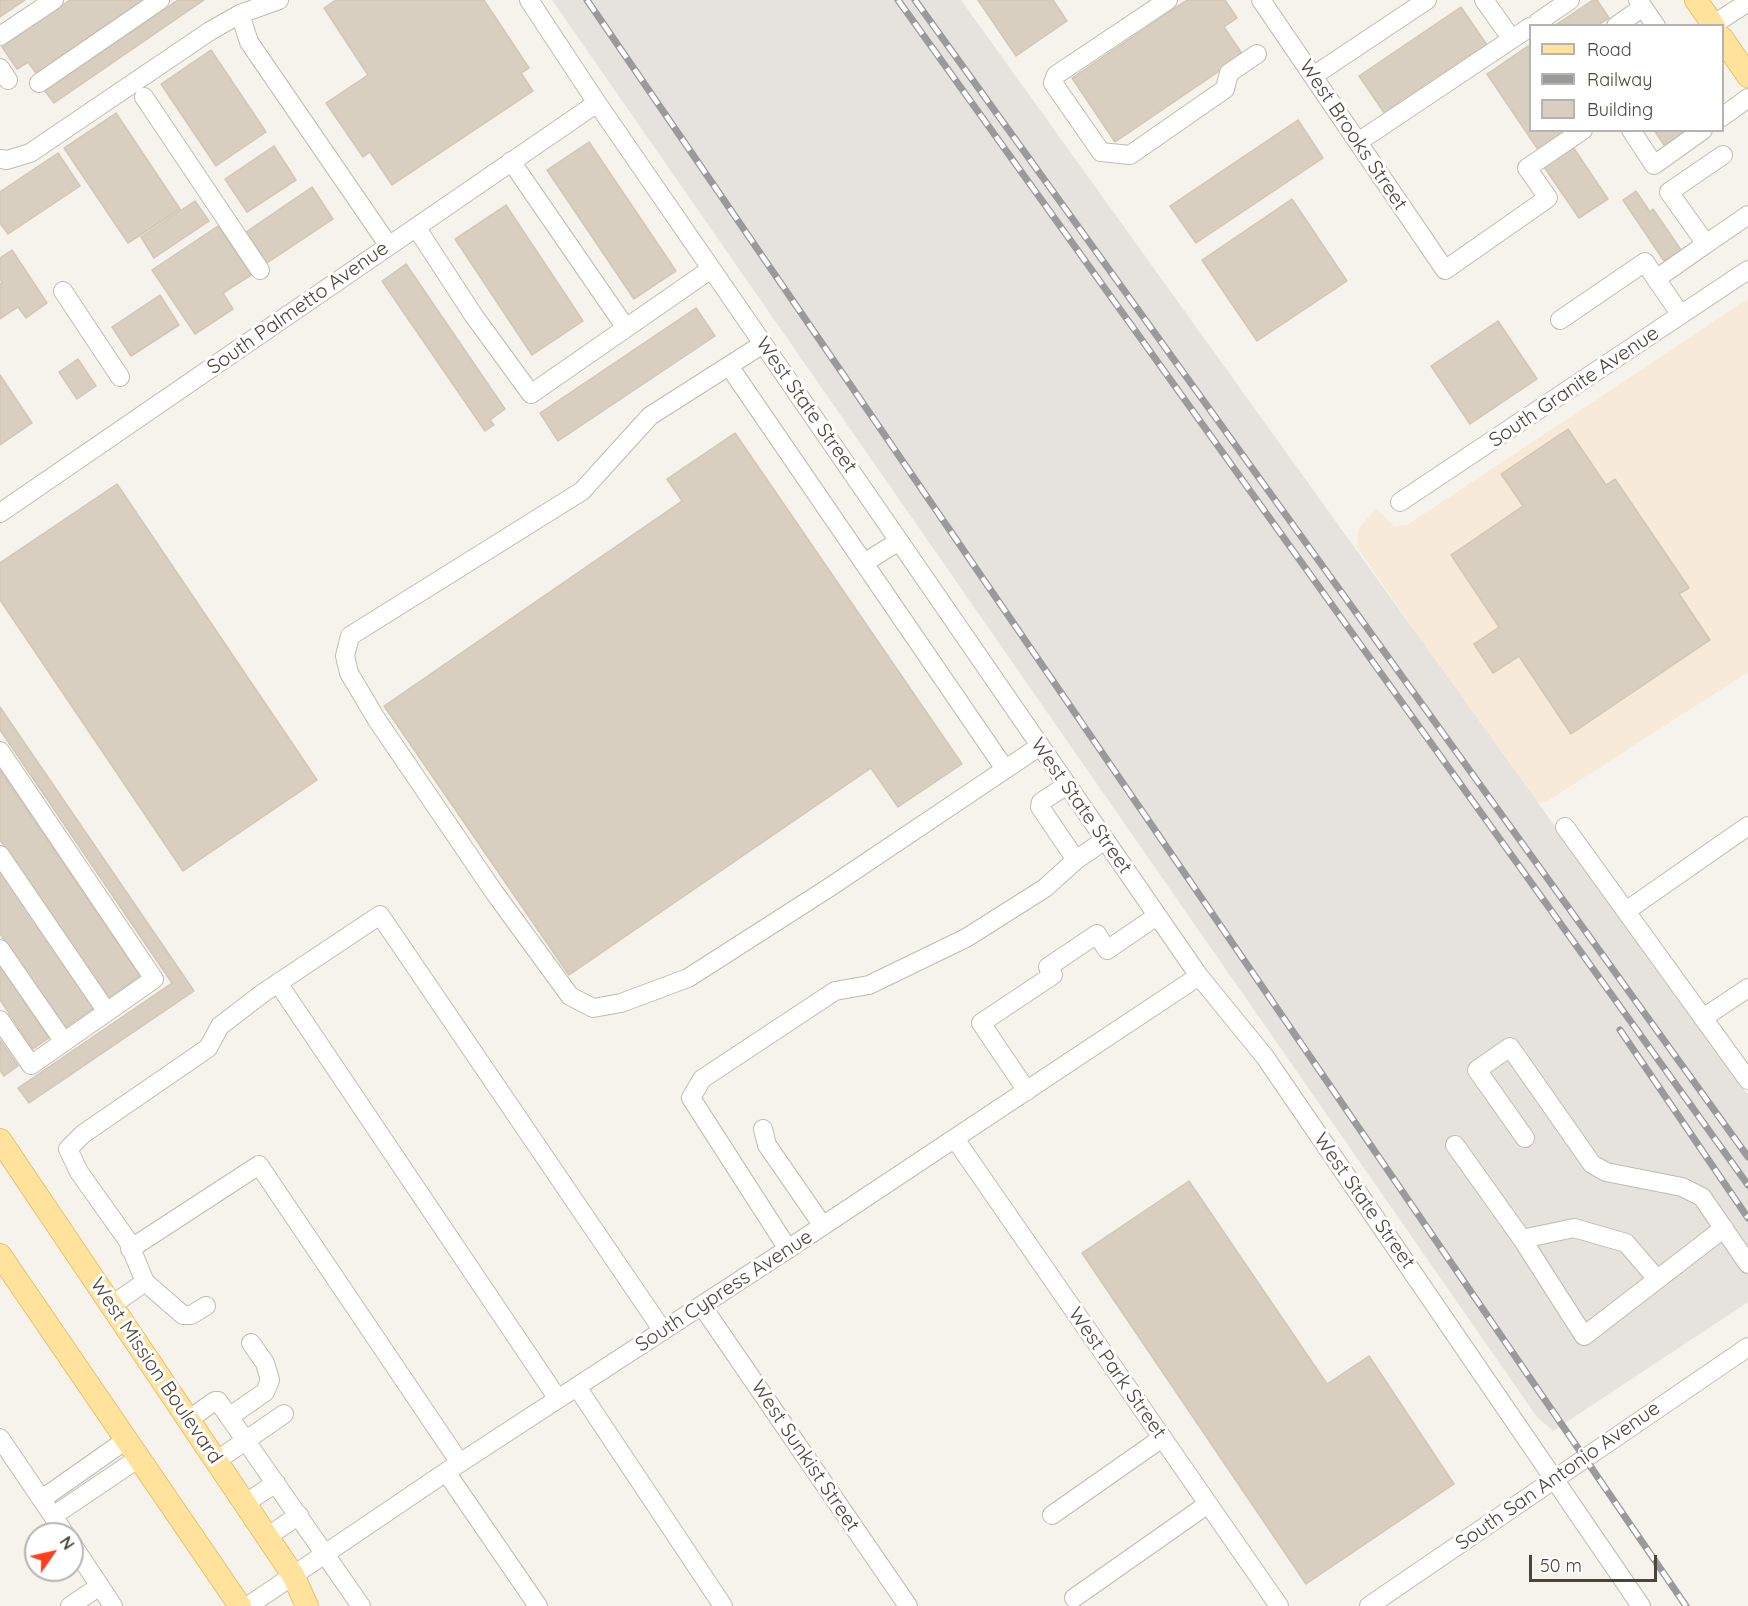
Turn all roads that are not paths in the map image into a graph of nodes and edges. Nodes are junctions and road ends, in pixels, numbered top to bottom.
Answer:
1 (54, 0) edge
2 (160, 0) edge
3 (279, 0) edge
4 (529, 0) edge
5 (1168, 0) edge
6 (1261, 0) edge
7 (1426, 0) edge
8 (1484, 0) edge
9 (1570, 0) edge
10 (1696, 0) edge
11 (1748, 2) edge
12 (1640, 4) edge
13 (240, 14) junction
14 (1537, 24) edge
15 (1618, 24) edge
16 (1655, 24) edge
17 (1712, 24) edge
18 (1720, 24) edge
19 (1529, 30) edge
20 (1506, 31) dead end
21 (0, 36) edge
22 (1724, 41) edge
23 (1257, 54) dead end
24 (1313, 76) junction
25 (1748, 76) edge
26 (39, 82) dead end
27 (144, 98) dead end
28 (1748, 98) edge
29 (597, 103) junction
30 (1724, 116) edge
31 (1580, 132) edge
32 (1631, 132) edge
33 (1700, 132) edge
34 (1358, 142) junction
35 (1723, 155) dead end
36 (0, 159) edge
37 (512, 161) junction
38 (1748, 215) edge
39 (416, 227) junction
40 (1706, 244) junction
41 (389, 246) junction
42 (711, 269) junction
43 (260, 270) dead end
44 (1748, 270) edge
45 (1656, 279) junction
46 (63, 291) dead end
47 (1681, 315) junction
48 (1560, 320) dead end
49 (626, 328) junction
50 (763, 344) junction
51 (729, 366) junction
52 (120, 376) dead end
53 (1400, 502) dead end
54 (0, 513) edge
55 (899, 541) junction
56 (864, 563) junction
57 (1040, 746) junction
58 (0, 751) edge
59 (1005, 770) junction
60 (1067, 785) junction
61 (1748, 826) edge
62 (1565, 827) dead end
63 (1105, 840) junction
64 (0, 855) edge
65 (1076, 860) junction
66 (1626, 911) junction
67 (1157, 916) junction
68 (0, 949) edge
69 (1199, 976) junction
70 (278, 983) junction
71 (1748, 988) edge
72 (107, 1012) junction
73 (1703, 1018) junction
74 (0, 1020) edge
75 (64, 1042) junction
76 (1748, 1080) edge
77 (1027, 1091) junction
78 (763, 1129) dead end
79 (1525, 1138) dead end
80 (955, 1139) junction
81 (0, 1140) edge
82 (1455, 1145) dead end
83 (823, 1226) junction
84 (1724, 1228) junction
85 (1522, 1239) junction
86 (130, 1249) junction
87 (788, 1249) junction
88 (0, 1255) edge
89 (1748, 1264) edge
90 (1657, 1279) junction
91 (145, 1282) junction
92 (112, 1305) junction
93 (206, 1306) dead end
94 (702, 1306) junction
95 (663, 1331) junction
96 (252, 1343) dead end
97 (1748, 1347) edge
98 (577, 1387) junction
99 (558, 1399) junction
100 (284, 1414) dead end
101 (229, 1417) junction
102 (188, 1420) junction
103 (0, 1438) edge
104 (1162, 1438) junction
105 (126, 1440) junction
106 (246, 1440) junction
107 (139, 1458) junction
108 (216, 1461) junction
109 (453, 1467) junction
110 (1555, 1479) junction
111 (276, 1483) junction
112 (42, 1499) junction
113 (244, 1504) junction
114 (1208, 1504) junction
115 (298, 1515) junction
116 (1052, 1515) dead end
117 (53, 1516) junction
118 (57, 1522) edge
119 (267, 1537) junction
120 (326, 1553) junction
121 (84, 1562) edge
122 (293, 1575) junction
123 (100, 1586) junction
124 (1074, 1598) dead end
125 (70, 1606) edge
126 (113, 1606) edge
127 (240, 1606) edge
128 (248, 1606) edge
129 (307, 1606) edge
130 (361, 1606) edge
131 (538, 1606) edge
132 (723, 1606) edge
133 (908, 1606) edge
134 (1279, 1606) edge
135 (1369, 1606) edge
136 (1641, 1606) edge

1 - 21 street
2 - 26 street
3 - 13 street
4 - 29 street, West State Street
5 - 23 street
6 - 24 street, West Brooks Street
7 - 24 street
8 - 20 street
9 - 14 street
10 - 17 main road
11 - 18 street
12 - 15 street
12 - 16 street
13 - 36 street
13 - 41 street
19 - 34 street
22 - 25 main road
24 - 34 street, West Brooks Street
27 - 43 street
28 - 30 street
29 - 37 street, South Palmetto Avenue
29 - 42 street, West State Street
31 - 34 street, West Brooks Street
32 - 33 street
35 - 40 street
37 - 39 street, South Palmetto Avenue
37 - 49 street
38 - 40 street
39 - 41 street, South Palmetto Avenue
39 - 49 street
40 - 45 street
41 - 54 street, South Palmetto Avenue
42 - 49 street
42 - 50 street, West State Street
44 - 47 street, South Granite Avenue
45 - 47 street
45 - 48 street
46 - 52 street
47 - 53 street, South Granite Avenue
50 - 51 street
50 - 55 street, West State Street
51 - 56 street
51 - 59 street
55 - 56 street
55 - 57 street, West State Street
56 - 59 street
57 - 59 street
57 - 60 street, West State Street
58 - 72 street
60 - 63 street, West State Street
60 - 65 street
61 - 66 street
62 - 66 street
63 - 65 street
63 - 67 street, West State Street
64 - 72 street
65 - 87 street
66 - 73 street
67 - 69 street, West State Street
67 - 77 street
68 - 75 street
69 - 77 street, South Cypress Avenue
69 - 110 street, West State Street
70 - 86 street
70 - 95 street
70 - 99 street
71 - 73 street
72 - 75 street
73 - 76 street
74 - 75 street
77 - 80 street, South Cypress Avenue
78 - 83 street
79 - 84 street
80 - 83 street, South Cypress Avenue
80 - 104 street, West Park Street
81 - 92 main road, West Mission Boulevard
82 - 85 street
83 - 87 street, South Cypress Avenue
84 - 89 street
84 - 90 street
85 - 90 street
85 - 90 street
86 - 91 street
86 - 109 street
87 - 94 street, South Cypress Avenue
88 - 105 main road
91 - 92 street
91 - 93 street
92 - 102 main road, West Mission Boulevard
94 - 95 street, South Cypress Avenue
94 - 133 street, West Sunkist Street
95 - 98 street, South Cypress Avenue
96 - 101 street
97 - 110 street, South San Antonio Avenue
98 - 99 street, South Cypress Avenue
98 - 132 street
99 - 109 street, South Cypress Avenue
100 - 106 street
101 - 102 street
101 - 106 street
102 - 108 main road, West Mission Boulevard
103 - 112 street
104 - 114 street, West Park Street
104 - 116 street
105 - 107 main road
105 - 112 street
106 - 108 street
106 - 111 street
107 - 117 street
107 - 127 main road
108 - 113 main road, West Mission Boulevard
109 - 120 street, South Cypress Avenue
109 - 131 street
110 - 135 street, South San Antonio Avenue
110 - 136 street, West State Street
111 - 113 street
111 - 115 street
112 - 117 street
113 - 119 main road, West Mission Boulevard
114 - 124 street
114 - 134 street, West Park Street
115 - 119 street
115 - 120 street
117 - 118 street
119 - 122 main road, West Mission Boulevard
120 - 122 street, South Cypress Avenue
120 - 130 street
121 - 123 street
122 - 128 street, South Cypress Avenue
122 - 129 main road, West Mission Boulevard
123 - 125 street
123 - 126 street

